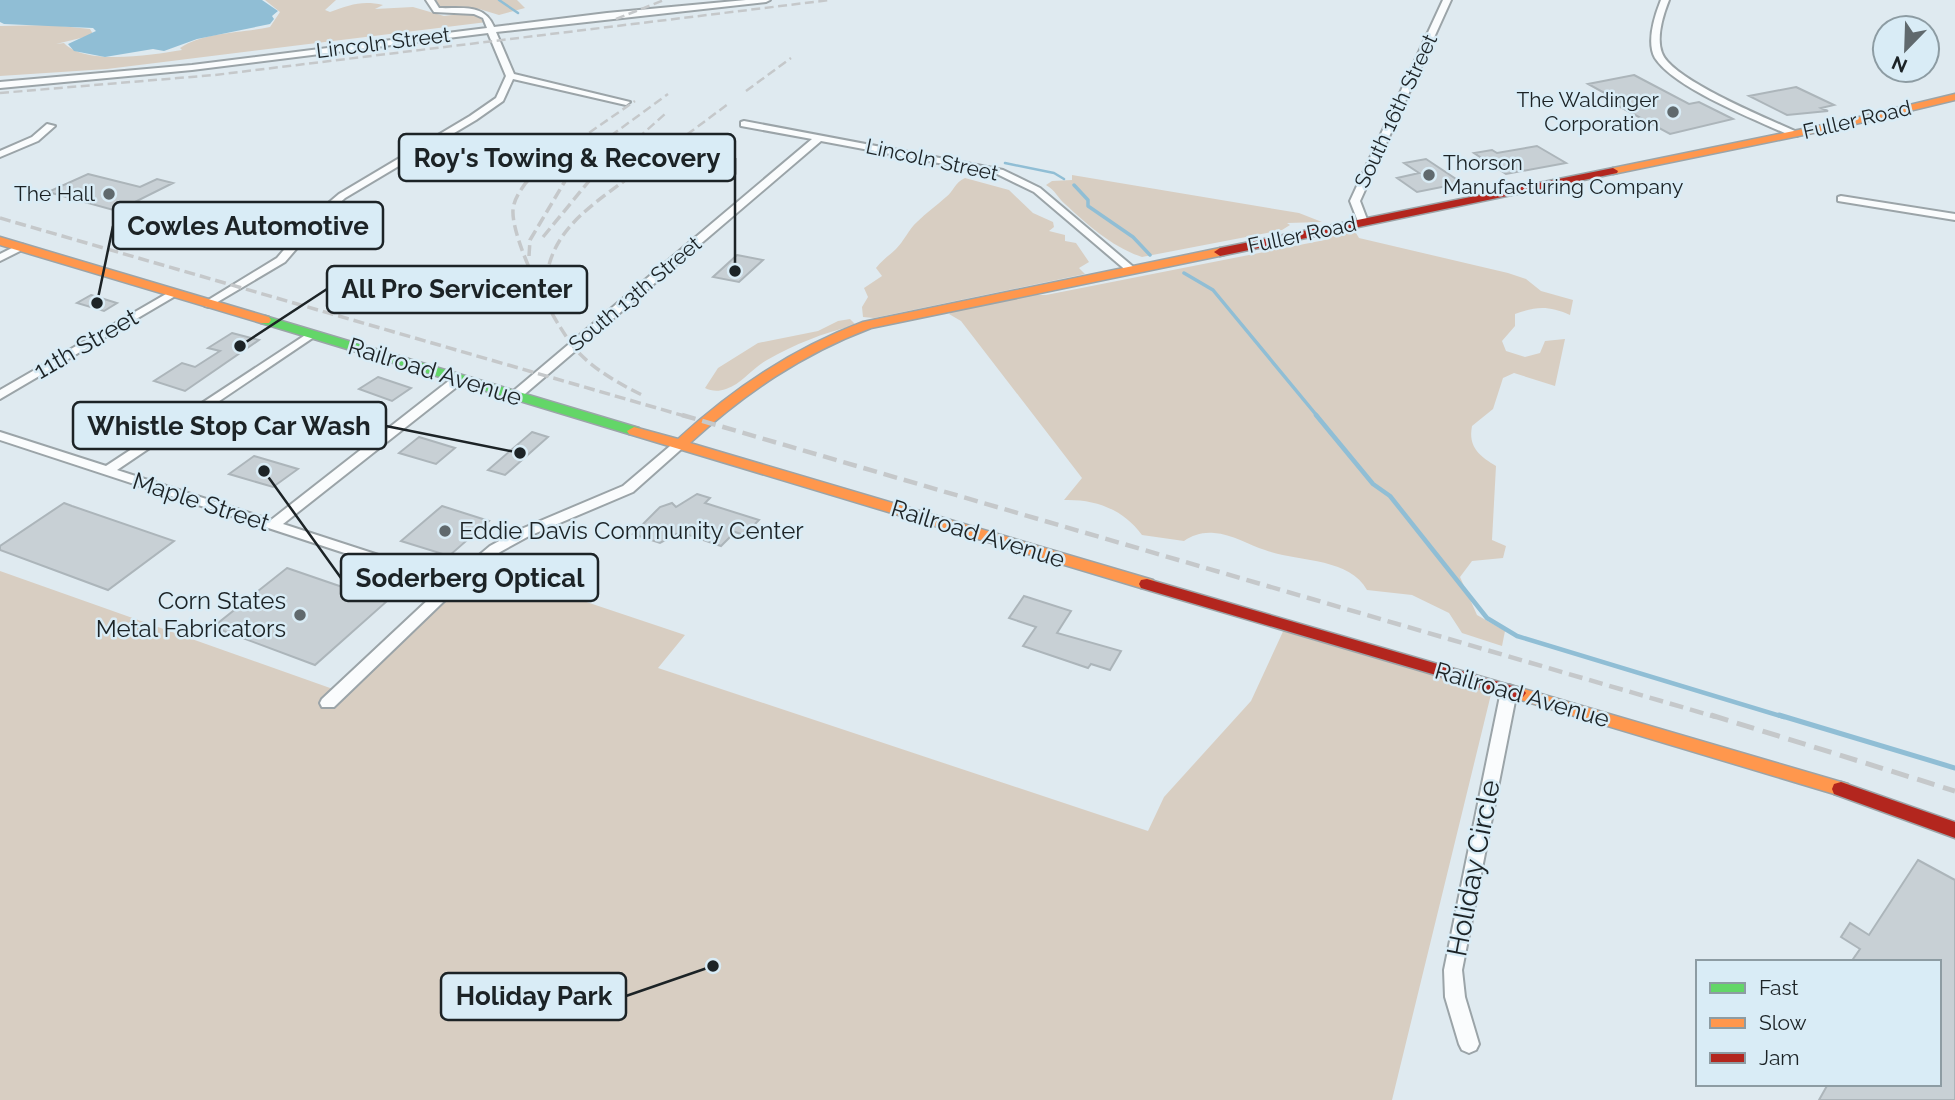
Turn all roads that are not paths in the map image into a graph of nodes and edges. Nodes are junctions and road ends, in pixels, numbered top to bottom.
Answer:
1 (430, 0) edge
2 (766, 0) edge
3 (1447, 0) edge
4 (1665, 0) edge
5 (492, 30) junction
6 (510, 76) junction
7 (0, 85) edge
8 (1955, 97) edge
9 (626, 103) dead end
10 (744, 124) dead end
11 (50, 126) dead end
12 (1794, 134) junction
13 (819, 138) junction
14 (0, 154) edge
15 (1841, 199) dead end
16 (1955, 217) edge
17 (1363, 222) junction
18 (0, 241) edge
19 (20, 247) junction
20 (0, 258) edge
21 (1132, 270) junction
22 (173, 293) junction
23 (209, 304) junction
24 (310, 335) junction
25 (459, 379) junction
26 (0, 395) edge
27 (515, 396) junction
28 (0, 436) edge
29 (681, 444) junction
30 (107, 471) junction
31 (273, 525) junction
32 (441, 580) dead end
33 (1509, 691) junction
34 (328, 702) dead end
35 (1955, 830) edge
36 (1469, 1044) dead end

1 - 5 street
2 - 5 street, Lincoln Street
3 - 17 street, South 16th Street
4 - 12 street
5 - 6 street
5 - 7 street, Lincoln Street
6 - 9 street
6 - 23 street
8 - 12 main road, Fuller Road
10 - 13 street, Lincoln Street
11 - 14 street
12 - 17 main road, Fuller Road
13 - 21 street, Lincoln Street
13 - 27 street, South 13th Street
15 - 16 street
17 - 21 main road, Fuller Road
18 - 19 main road, Railroad Avenue
19 - 20 street
19 - 22 main road, Railroad Avenue
21 - 29 main road, Fuller Road
22 - 23 main road, Railroad Avenue
22 - 26 street, 11th Street
23 - 24 main road, Railroad Avenue
24 - 25 main road, Railroad Avenue
24 - 30 street
25 - 27 main road, Railroad Avenue
25 - 31 street
27 - 29 main road, Railroad Avenue
28 - 30 street, Maple Street
29 - 33 main road, Railroad Avenue
29 - 34 street
30 - 31 street, Maple Street
31 - 32 street, Maple Street
33 - 35 main road, Railroad Avenue
33 - 36 street, Holiday Circle

